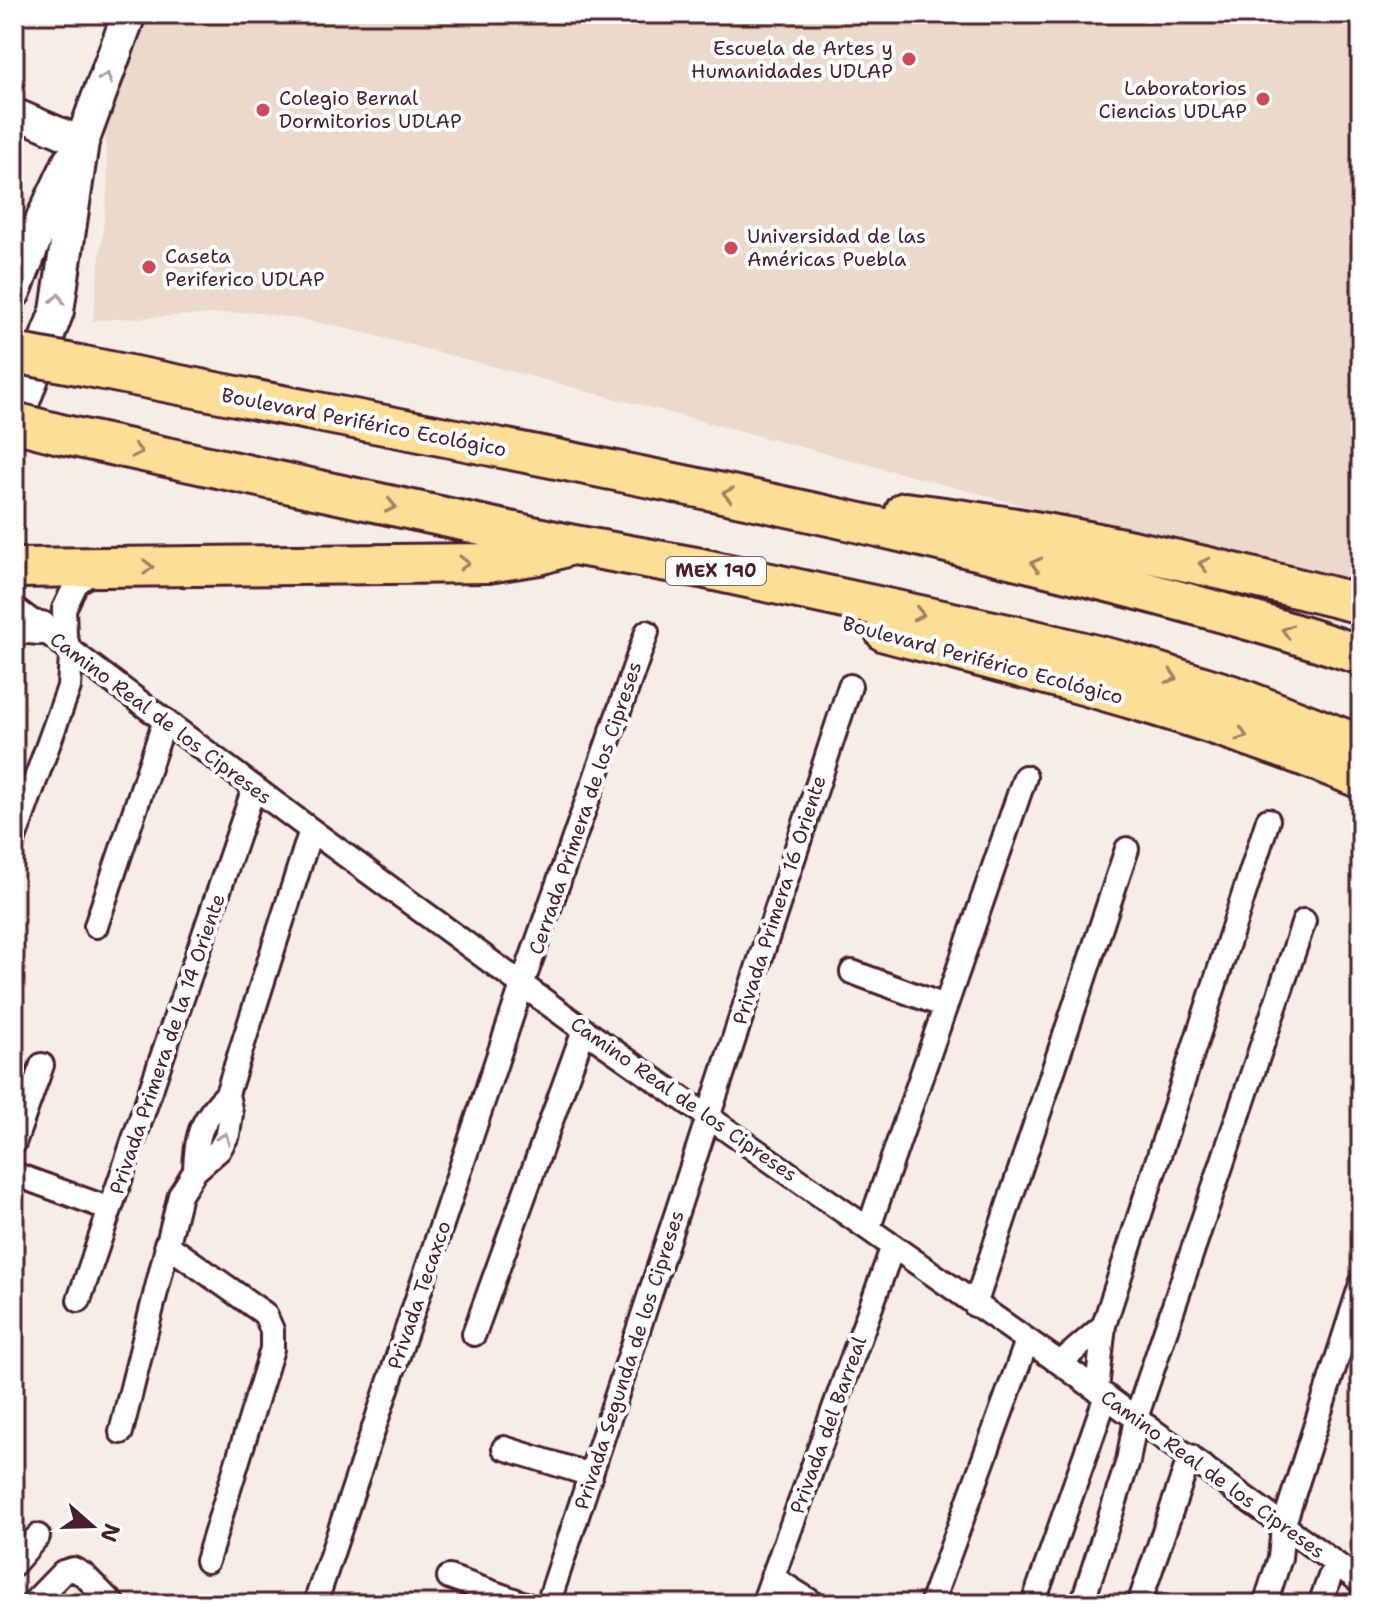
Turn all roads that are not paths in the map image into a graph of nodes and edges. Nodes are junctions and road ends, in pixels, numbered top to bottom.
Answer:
1 (129, 14) edge
2 (14, 113) edge
3 (82, 142) junction
4 (14, 292) edge
5 (14, 353) edge
6 (14, 424) edge
7 (785, 505) junction
8 (588, 548) junction
9 (14, 568) edge
10 (97, 568) junction
11 (1361, 604) edge
12 (14, 608) edge
13 (28, 627) edge
14 (647, 632) dead end
15 (69, 648) junction
16 (1361, 655) edge
17 (850, 686) dead end
18 (165, 720) junction
19 (1361, 745) edge
20 (1025, 777) dead end
21 (1361, 779) edge
22 (254, 788) junction
23 (1268, 820) dead end
24 (311, 830) junction
25 (14, 839) edge
26 (1127, 849) dead end
27 (1304, 921) dead end
28 (96, 926) dead end
29 (852, 972) dead end
30 (522, 985) junction
31 (945, 1006) junction
32 (584, 1030) junction
33 (42, 1065) dead end
34 (708, 1115) junction
35 (14, 1143) edge
36 (14, 1174) edge
37 (110, 1209) junction
38 (869, 1227) junction
39 (166, 1244) junction
40 (893, 1246) junction
41 (1361, 1284) edge
42 (79, 1300) dead end
43 (975, 1305) junction
44 (1104, 1325) junction
45 (474, 1334) dead end
46 (1027, 1341) junction
47 (1060, 1363) junction
48 (1101, 1393) junction
49 (1136, 1418) junction
50 (121, 1432) dead end
51 (504, 1448) dead end
52 (1190, 1456) junction
53 (591, 1475) junction
54 (1283, 1527) junction
55 (38, 1536) dead end
56 (207, 1561) dead end
57 (1335, 1563) junction
58 (14, 1564) edge
59 (449, 1577) dead end
60 (772, 1577) junction
61 (1361, 1582) edge
62 (32, 1604) edge
63 (113, 1604) edge
64 (315, 1604) edge
65 (525, 1604) edge
66 (548, 1604) edge
67 (763, 1604) edge
68 (815, 1604) edge
69 (931, 1604) edge
70 (1033, 1604) edge
71 (1082, 1604) edge
72 (1139, 1604) edge
73 (1265, 1604) edge
74 (1320, 1604) edge

3 -> 1 main road
2 - 3 street
3 - 4 main road
6 -> 3 main road
7 -> 5 highway, Boulevard Periférico Ecológico, bridge
6 -> 8 highway, Boulevard Periférico Ecológico / MEX 190, bridge
11 -> 7 highway, Boulevard Periférico Ecológico
16 -> 7 highway, Boulevard Periférico Ecológico
10 -> 8 highway
8 -> 19 highway, Boulevard Periférico Ecológico / MEX 190
8 -> 21 highway, Boulevard Periférico Ecológico
9 - 10 highway
10 - 15 street
12 - 13 street, Camino Real de los Cipreses
13 - 15 street, Camino Real de los Cipreses
14 - 30 street, Cerrada Primera de los Cipreses
15 - 18 street, Camino Real de los Cipreses
15 - 25 street
17 - 34 street, Privada Primera 16 Oriente
18 - 22 street, Camino Real de los Cipreses
18 - 28 street
20 - 31 street
22 - 24 street, Camino Real de los Cipreses
22 - 37 street, Privada Primera de la 14 Oriente
23 - 44 street
24 - 30 street, Camino Real de los Cipreses
24 - 39 street
26 - 43 street
27 - 49 street
29 - 31 street
30 - 32 street, Camino Real de los Cipreses
30 - 64 street, Privada Tecaxco
31 - 38 street
32 - 34 street, Camino Real de los Cipreses
32 - 45 street
33 - 35 street
34 - 38 street, Camino Real de los Cipreses
34 - 53 street, Privada Segunda de los Cipreses
36 - 37 street
37 - 42 street, Privada Primera de la 14 Oriente
38 - 40 street, Camino Real de los Cipreses
39 - 50 street
39 - 56 street
40 - 43 street, Camino Real de los Cipreses
40 - 60 street, Privada del Barreal
41 - 54 street
43 - 46 street, Camino Real de los Cipreses
44 - 47 street
44 - 48 street
46 - 47 street, Camino Real de los Cipreses
46 - 69 street
47 - 48 street, Camino Real de los Cipreses
48 - 49 street, Camino Real de los Cipreses
48 - 70 street
49 - 52 street, Camino Real de los Cipreses
49 - 71 street
51 - 53 street
52 - 54 street, Camino Real de los Cipreses
52 - 72 street
53 - 66 street, Privada Segunda de los Cipreses
54 - 57 street, Camino Real de los Cipreses
54 - 73 street
55 - 58 street
57 - 61 street, Camino Real de los Cipreses
57 - 74 street
59 - 65 street
60 - 67 street, Privada del Barreal
60 - 68 street
62 - 63 street

